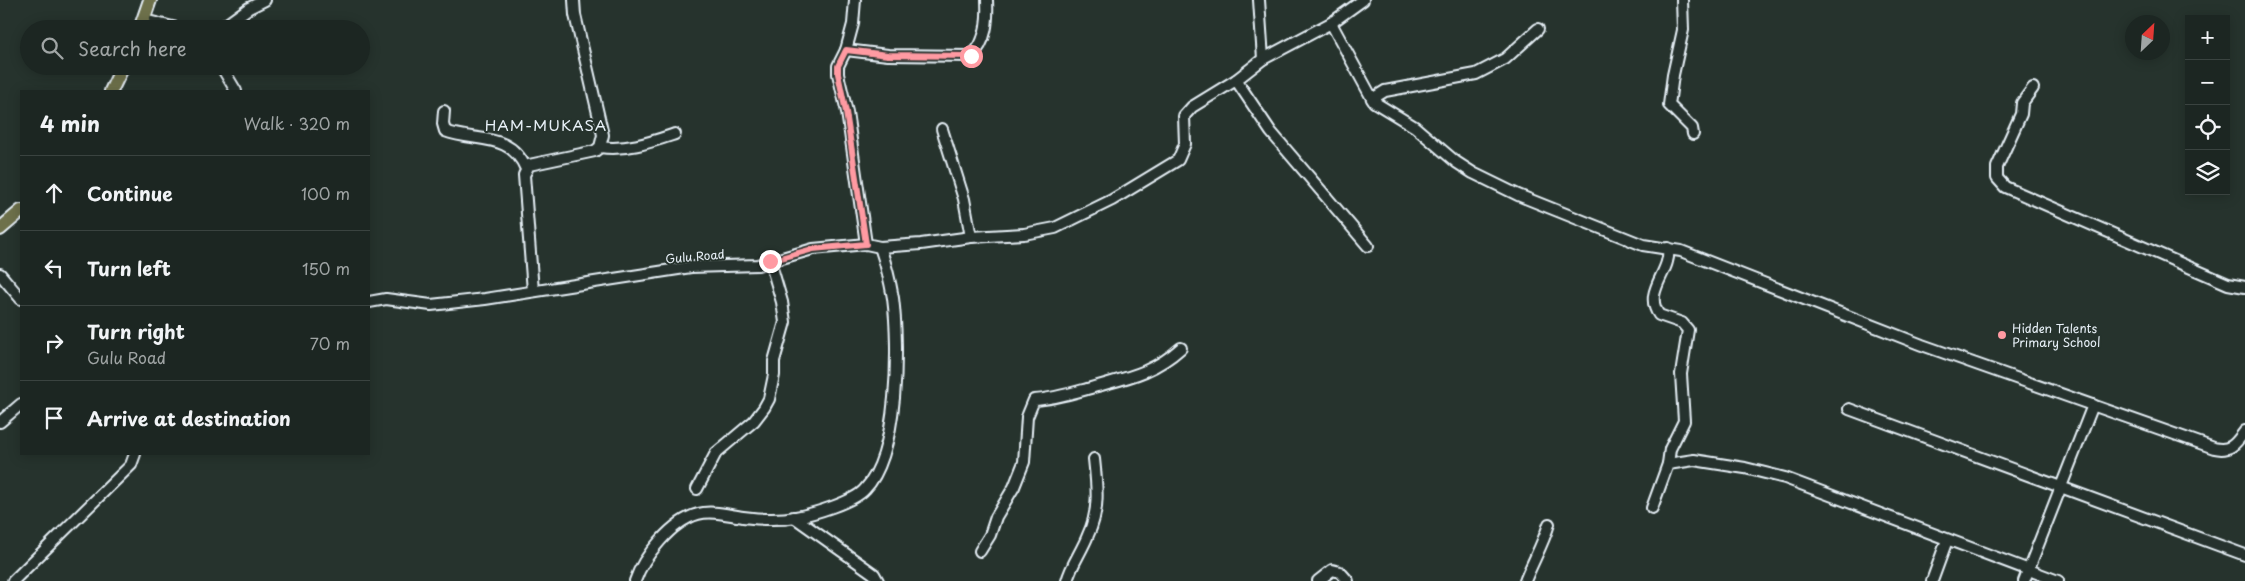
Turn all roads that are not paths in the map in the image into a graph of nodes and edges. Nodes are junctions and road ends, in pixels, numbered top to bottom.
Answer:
1 (150, 0) edge
2 (265, 0) edge
3 (574, 0) edge
4 (855, 0) edge
5 (986, 0) edge
6 (1260, 0) edge
7 (1362, 0) edge
8 (1682, 0) edge
9 (251, 4) edge
10 (143, 20) edge
11 (231, 20) edge
12 (1331, 23) junction
13 (1538, 29) dead end
14 (846, 50) junction
15 (1263, 59) junction
16 (119, 75) edge
17 (226, 75) edge
18 (1236, 80) junction
19 (2033, 88) dead end
20 (111, 90) edge
21 (235, 90) edge
22 (1372, 99) junction
23 (444, 111) dead end
24 (942, 129) dead end
25 (675, 134) dead end
26 (1693, 134) dead end
27 (600, 147) junction
28 (526, 169) junction
29 (20, 212) edge
30 (0, 228) edge
31 (971, 237) junction
32 (866, 244) junction
33 (1368, 246) dead end
34 (880, 247) junction
35 (1668, 248) junction
36 (770, 261) junction
37 (0, 274) edge
38 (2245, 287) edge
39 (533, 292) junction
40 (20, 298) edge
41 (370, 302) edge
42 (1181, 348) dead end
43 (20, 405) edge
44 (2093, 405) junction
45 (1849, 409) dead end
46 (0, 422) edge
47 (2245, 431) edge
48 (135, 455) edge
49 (1094, 459) dead end
50 (1668, 464) junction
51 (2060, 487) junction
52 (697, 489) dead end
53 (1652, 508) dead end
54 (794, 517) junction
55 (1549, 524) dead end
56 (1947, 540) junction
57 (980, 551) dead end
58 (2245, 555) edge
59 (2027, 570) junction
60 (13, 581) edge
61 (635, 581) edge
62 (878, 581) edge
63 (1067, 581) edge
64 (1318, 581) edge
65 (1348, 581) edge
66 (1525, 581) edge
67 (1932, 581) edge
68 (2024, 581) edge
69 (2058, 581) edge

1 - 10 main road
2 - 9 street
3 - 27 street
4 - 14 street
5 - 14 street
6 - 15 street
7 - 12 street
8 - 26 street
9 - 11 street
12 - 15 street
12 - 22 street
13 - 22 street
14 - 32 street
15 - 18 street
16 - 20 main road
17 - 21 street
18 - 31 street, Gulu Road
18 - 33 street
19 - 38 street
22 - 35 street
23 - 28 street
24 - 31 street
25 - 27 street
27 - 28 street
28 - 39 street
29 - 30 main road
31 - 34 street, Gulu Road
32 - 34 street, Gulu Road
32 - 36 street, Gulu Road
34 - 54 street
35 - 44 street
35 - 50 street
36 - 39 street, Gulu Road
36 - 52 street
37 - 40 street
39 - 41 street, Gulu Road
42 - 57 street
43 - 46 street
44 - 47 street
44 - 51 street
45 - 51 street
48 - 60 street
49 - 63 street
50 - 53 street
50 - 56 street
51 - 58 street
51 - 59 street
54 - 61 street
54 - 62 street
55 - 66 street
56 - 59 street
56 - 67 street
59 - 68 street
59 - 69 street
64 - 65 street

